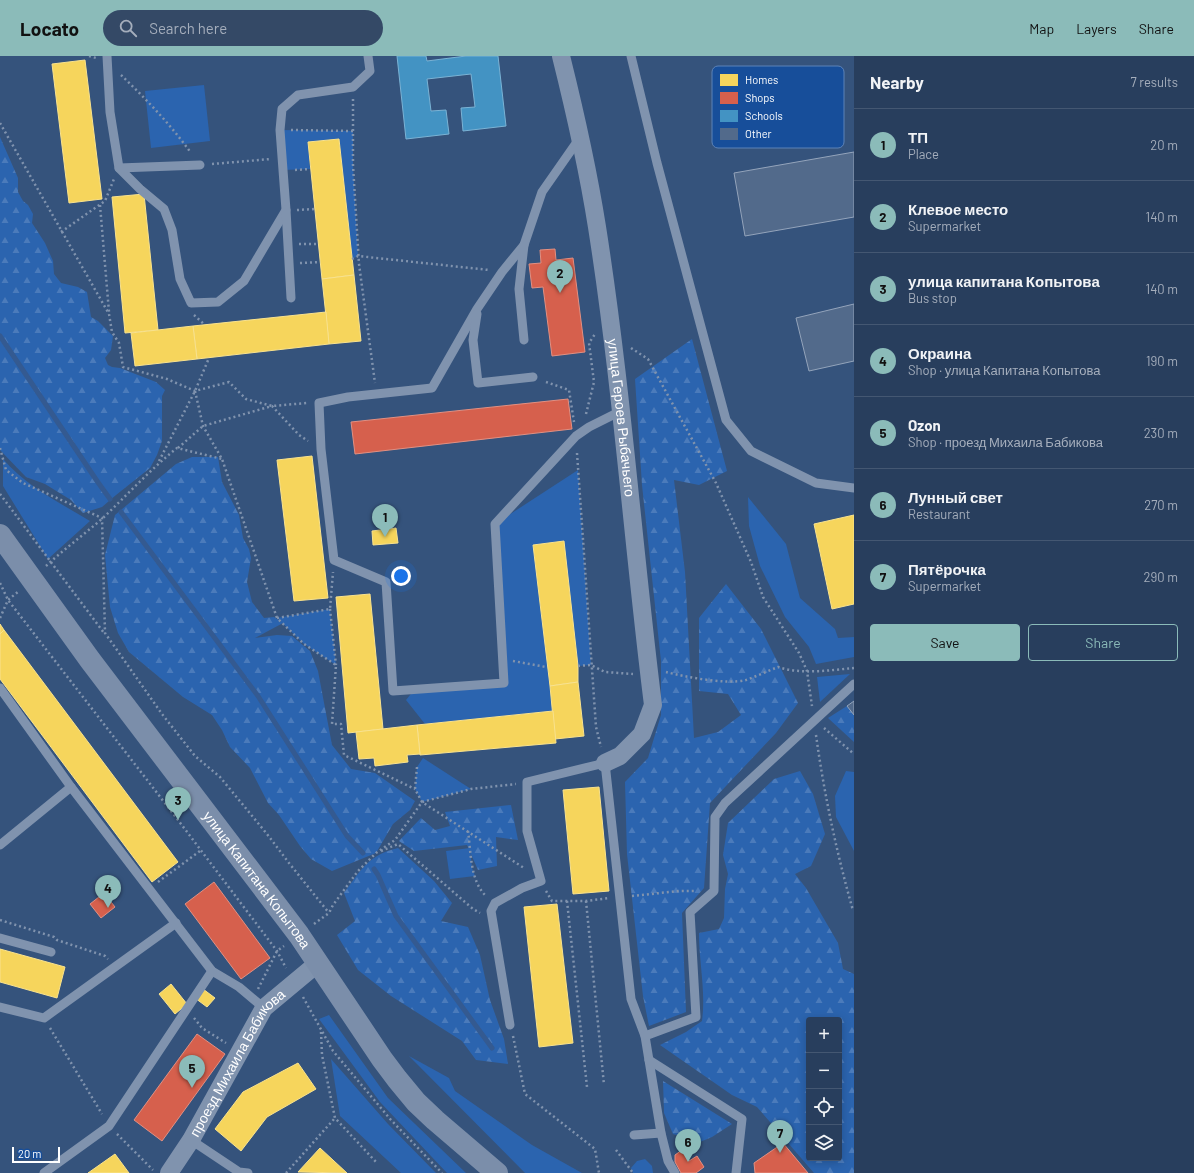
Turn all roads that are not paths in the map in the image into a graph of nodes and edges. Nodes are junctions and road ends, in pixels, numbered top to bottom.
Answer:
1 (368, 56) edge
2 (561, 56) edge
3 (631, 56) edge
4 (107, 59) edge
5 (580, 138) junction
6 (200, 165) road end
7 (118, 168) junction
8 (286, 210) junction
9 (524, 245) junction
10 (291, 298) dead end
11 (477, 309) junction
12 (524, 340) dead end
13 (533, 377) dead end
14 (621, 411) junction
15 (854, 488) edge
16 (0, 535) edge
17 (854, 684) edge
18 (0, 688) edge
19 (605, 762) junction
20 (71, 786) junction
21 (0, 845) edge
22 (176, 923) junction
23 (0, 938) edge
24 (51, 952) dead end
25 (318, 963) junction
26 (212, 971) junction
27 (0, 1007) edge
28 (264, 1008) junction
29 (510, 1025) road end
30 (645, 1036) junction
31 (649, 1060) junction
32 (662, 1133) junction
33 (634, 1135) dead end
34 (191, 1140) junction
35 (490, 1171) edge
36 (161, 1172) edge
37 (44, 1173) edge
38 (248, 1173) edge
39 (675, 1173) edge
40 (736, 1173) edge

1 - 8 lane
2 - 5 street, улица Героев Рыбачьего
3 - 15 lane
4 - 7 lane
5 - 9 lane
5 - 14 street, улица Героев Рыбачьего
6 - 7 lane
7 - 8 lane
8 - 10 lane
9 - 11 lane
9 - 12 lane
11 - 13 lane
11 - 14 lane
14 - 19 street, улица Героев Рыбачьего
16 - 25 main road, улица Капитана Копытова
17 - 30 lane
18 - 20 lane
19 - 29 lane
19 - 30 lane
20 - 21 lane
20 - 22 lane
22 - 26 lane
22 - 27 lane
23 - 24 lane
25 - 28 street, проезд Михаила Бабикова
25 - 35 main road, улица Капитана Копытова
26 - 28 lane
26 - 37 lane
28 - 34 street, проезд Михаила Бабикова
30 - 31 lane
31 - 32 lane
31 - 40 lane
32 - 33 lane
32 - 39 lane
34 - 36 street, проезд Михаила Бабикова
34 - 38 lane

